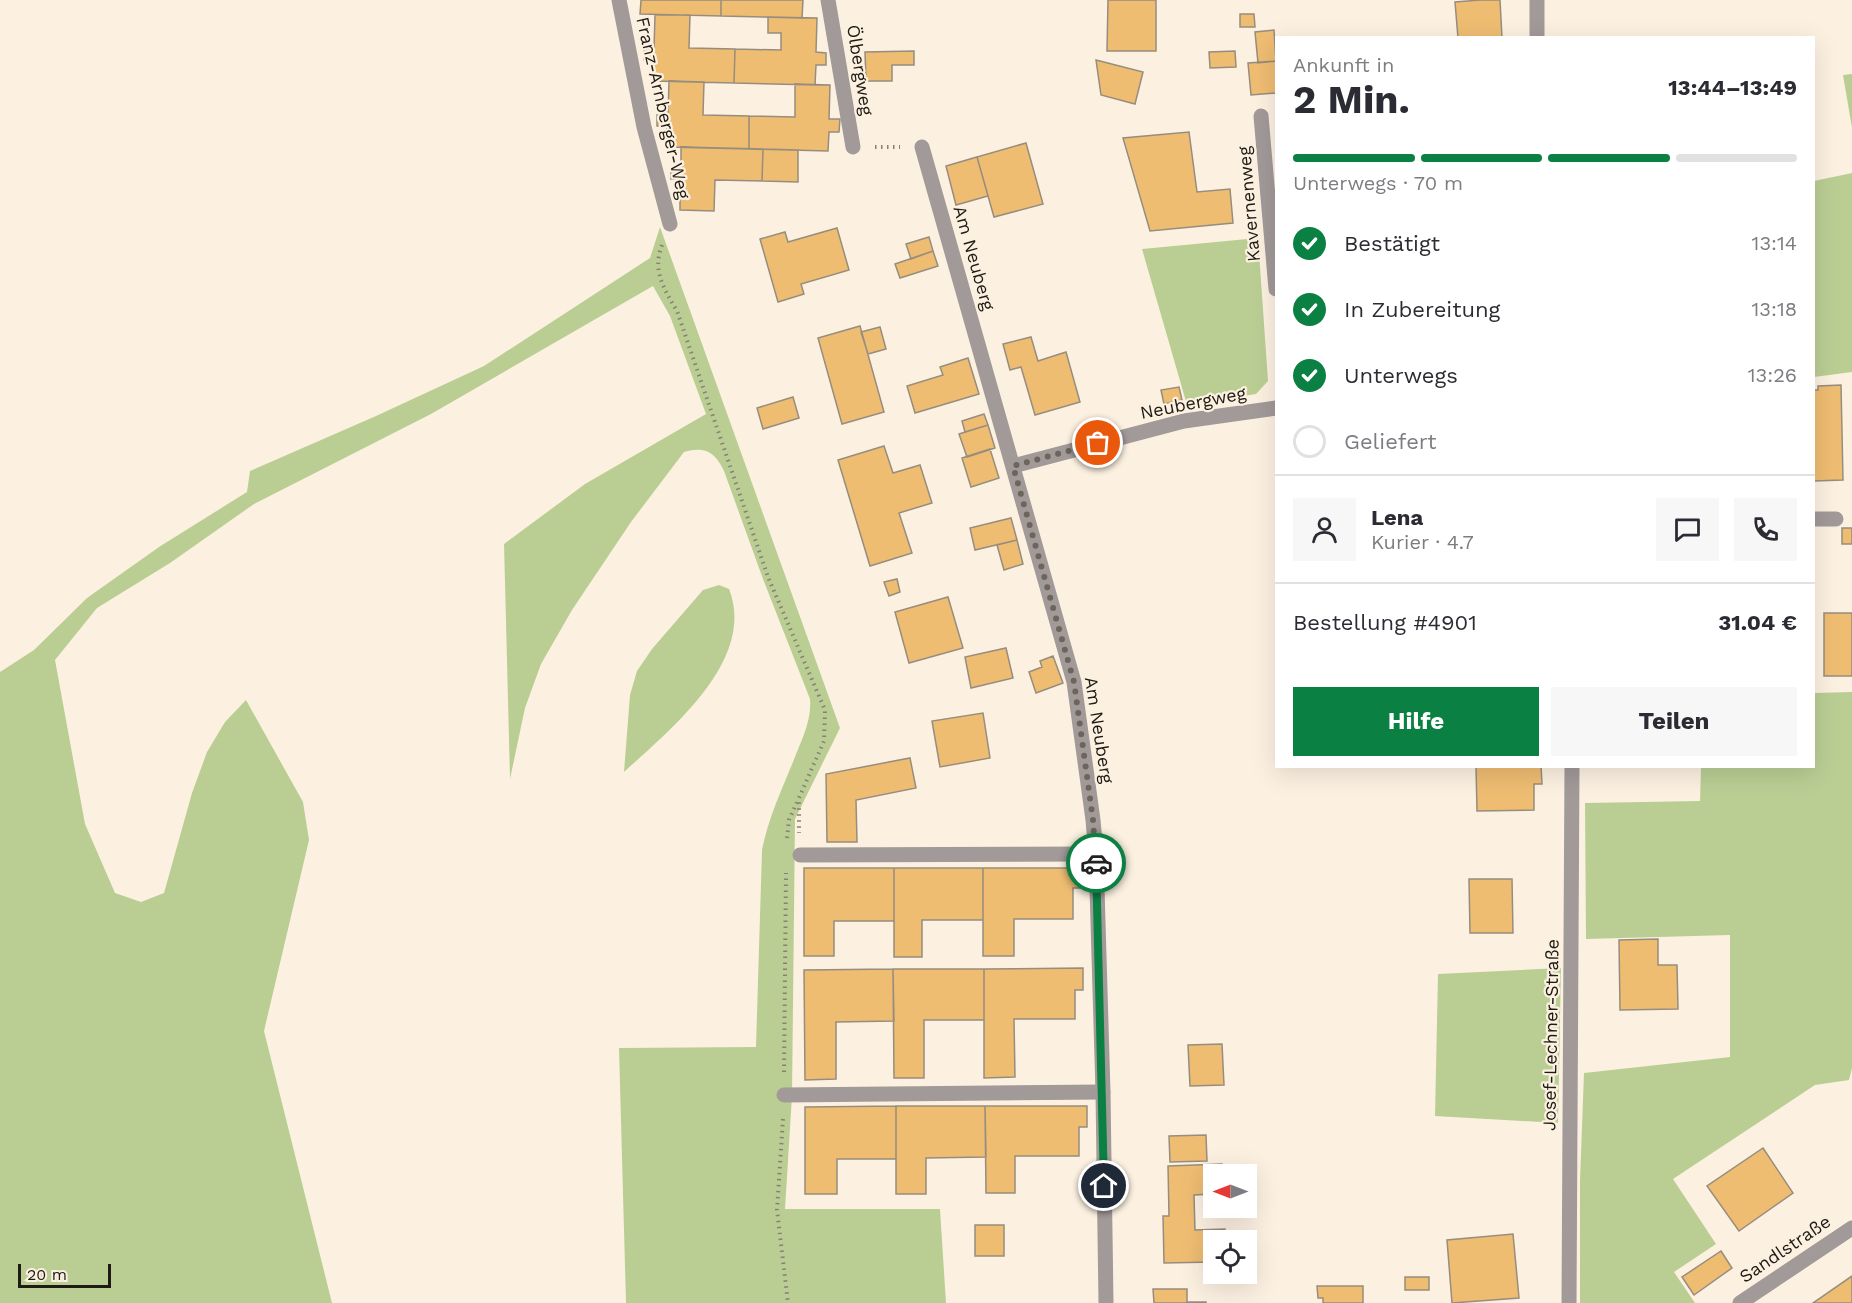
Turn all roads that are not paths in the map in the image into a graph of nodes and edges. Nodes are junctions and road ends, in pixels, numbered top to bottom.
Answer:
1 (619, 0) edge
2 (828, 0) edge
3 (1537, 0) edge
4 (1537, 36) edge
5 (1261, 116) dead end
6 (853, 147) road end
7 (922, 147) road end
8 (670, 224) road end
9 (1275, 277) edge
10 (1275, 408) edge
11 (1013, 466) junction
12 (1815, 519) edge
13 (1836, 519) dead end
14 (1572, 768) edge
15 (1096, 854) junction
16 (800, 855) dead end
17 (1103, 1092) junction
18 (784, 1095) road end
19 (1852, 1228) edge
20 (1106, 1303) edge
21 (1569, 1303) edge
22 (1740, 1303) edge

1 - 8 street, Franz-Arnberger-Weg
2 - 6 street, Ölbergweg
3 - 4 street
5 - 9 street, Kavernenweg
7 - 11 street, Am Neuberg
10 - 11 street, Neubergweg
11 - 15 street, Am Neuberg
12 - 13 street
14 - 21 street, Josef-Lechner-Straße
15 - 16 street
15 - 17 street, Am Neuberg
17 - 18 street
17 - 20 street, Am Neuberg
19 - 22 street, Sandlstraße

